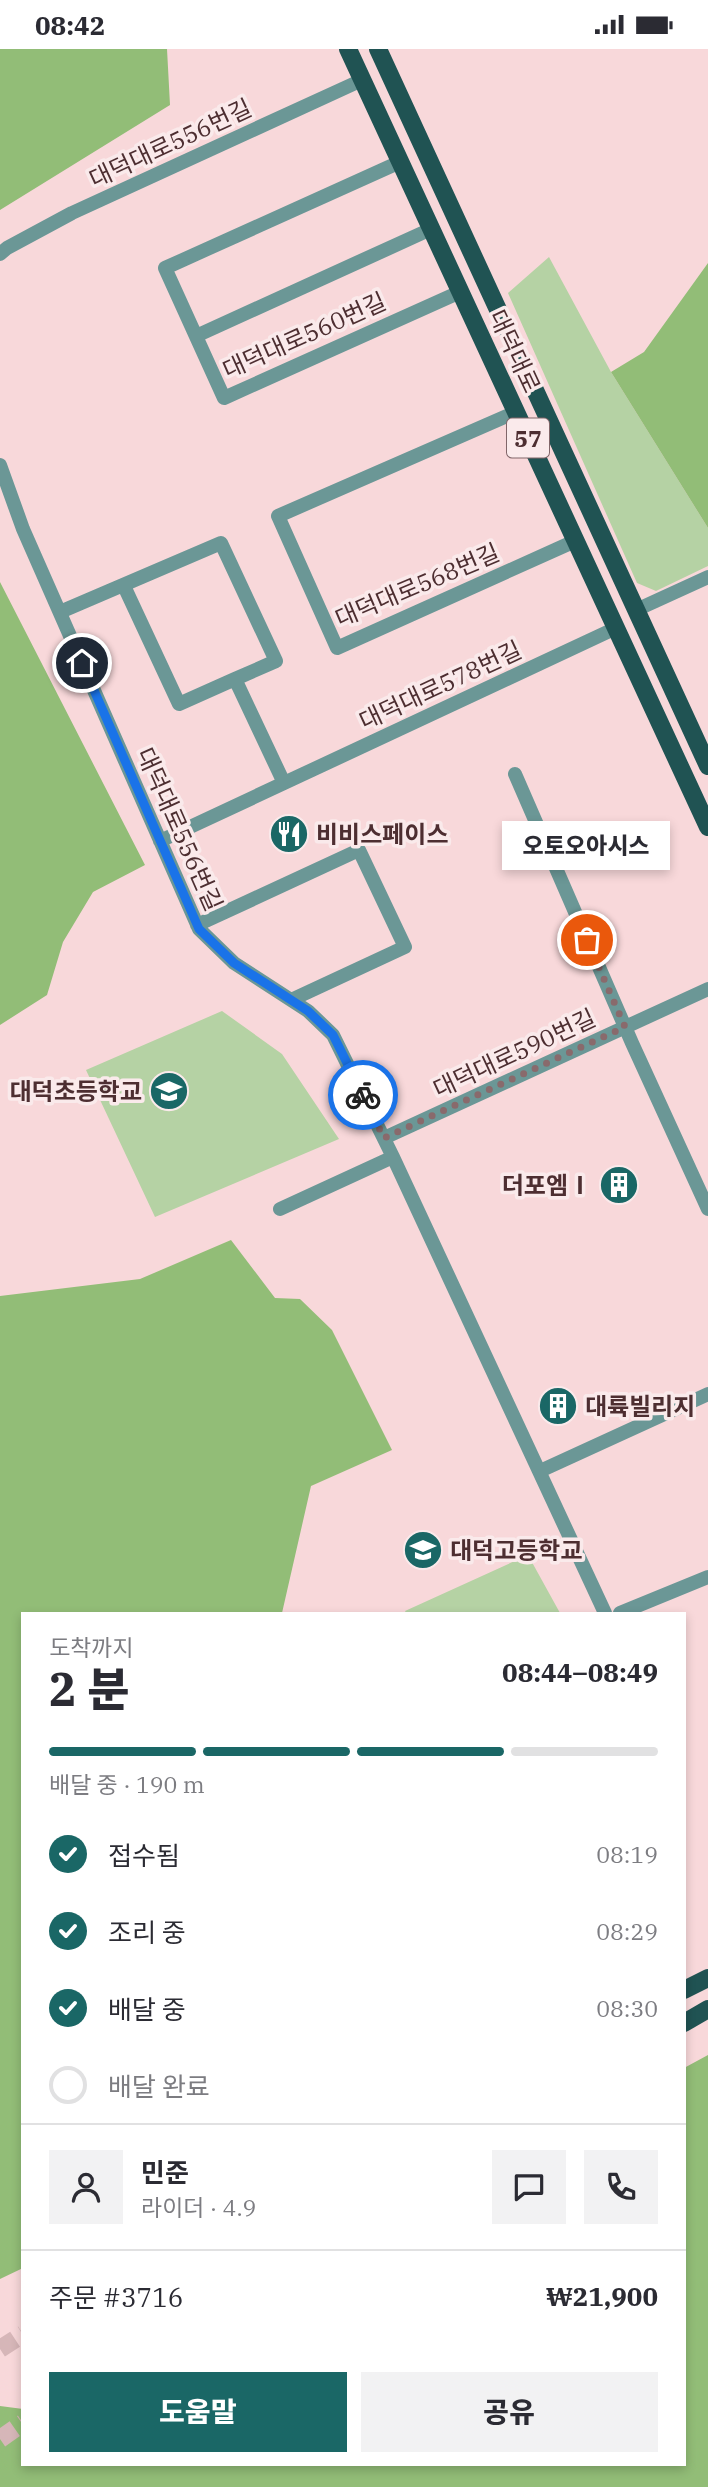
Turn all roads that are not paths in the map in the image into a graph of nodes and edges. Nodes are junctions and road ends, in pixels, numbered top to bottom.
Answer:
1 (348, 49) edge
2 (379, 49) edge
3 (362, 80) junction
4 (400, 162) junction
5 (431, 229) junction
6 (0, 254) edge
7 (460, 292) junction
8 (197, 336) junction
9 (516, 412) junction
10 (0, 465) edge
11 (575, 541) junction
12 (708, 577) edge
13 (124, 586) junction
14 (636, 610) junction
15 (60, 612) junction
16 (616, 628) junction
17 (235, 679) junction
18 (708, 766) edge
19 (515, 774) dead end
20 (284, 783) junction
21 (708, 827) edge
22 (160, 841) junction
23 (197, 925) junction
24 (708, 989) edge
25 (292, 1000) junction
26 (625, 1027) junction
27 (384, 1138) junction
28 (393, 1157) junction
29 (280, 1209) dead end
30 (708, 1209) edge
31 (708, 1394) edge
32 (540, 1471) junction
33 (708, 1577) edge
34 (605, 1612) edge
35 (622, 1612) edge
36 (708, 1978) edge
37 (686, 1989) edge
38 (708, 2009) edge
39 (686, 2022) edge

1 - 3 main road, 대덕대로 / 57
2 - 14 main road, 대덕대로 / 57
3 - 4 main road, 대덕대로 / 57
3 - 6 street, 대덕대로556번길
4 - 5 main road, 대덕대로 / 57
4 - 8 street, 대덕대로560번길
5 - 7 main road, 대덕대로 / 57
5 - 8 street
7 - 8 street, 대덕대로560번길
7 - 9 main road, 대덕대로 / 57
9 - 11 main road, 대덕대로 / 57
9 - 11 street, 대덕대로568번길
10 - 15 street, 대덕대로556번길
11 - 16 main road, 대덕대로 / 57
12 - 14 street
13 - 15 street
13 - 17 street
13 - 17 street
14 - 18 main road, 대덕대로 / 57
15 - 22 street, 대덕대로556번길
16 - 20 street, 대덕대로578번길
16 - 21 main road, 대덕대로 / 57
17 - 20 street
19 - 26 street, 대덕대로590번길
20 - 22 street, 대덕대로578번길
22 - 23 street, 대덕대로556번길
23 - 25 street, 대덕대로556번길
23 - 25 street
24 - 26 street, 대덕대로590번길
25 - 27 street, 대덕대로556번길
26 - 27 street, 대덕대로590번길
26 - 30 street, 대덕대로590번길
27 - 28 street, 대덕대로556번길
28 - 29 street
28 - 32 street, 대덕대로556번길
31 - 32 street
32 - 34 street, 대덕대로556번길
33 - 35 street
36 - 37 main road
38 - 39 main road

